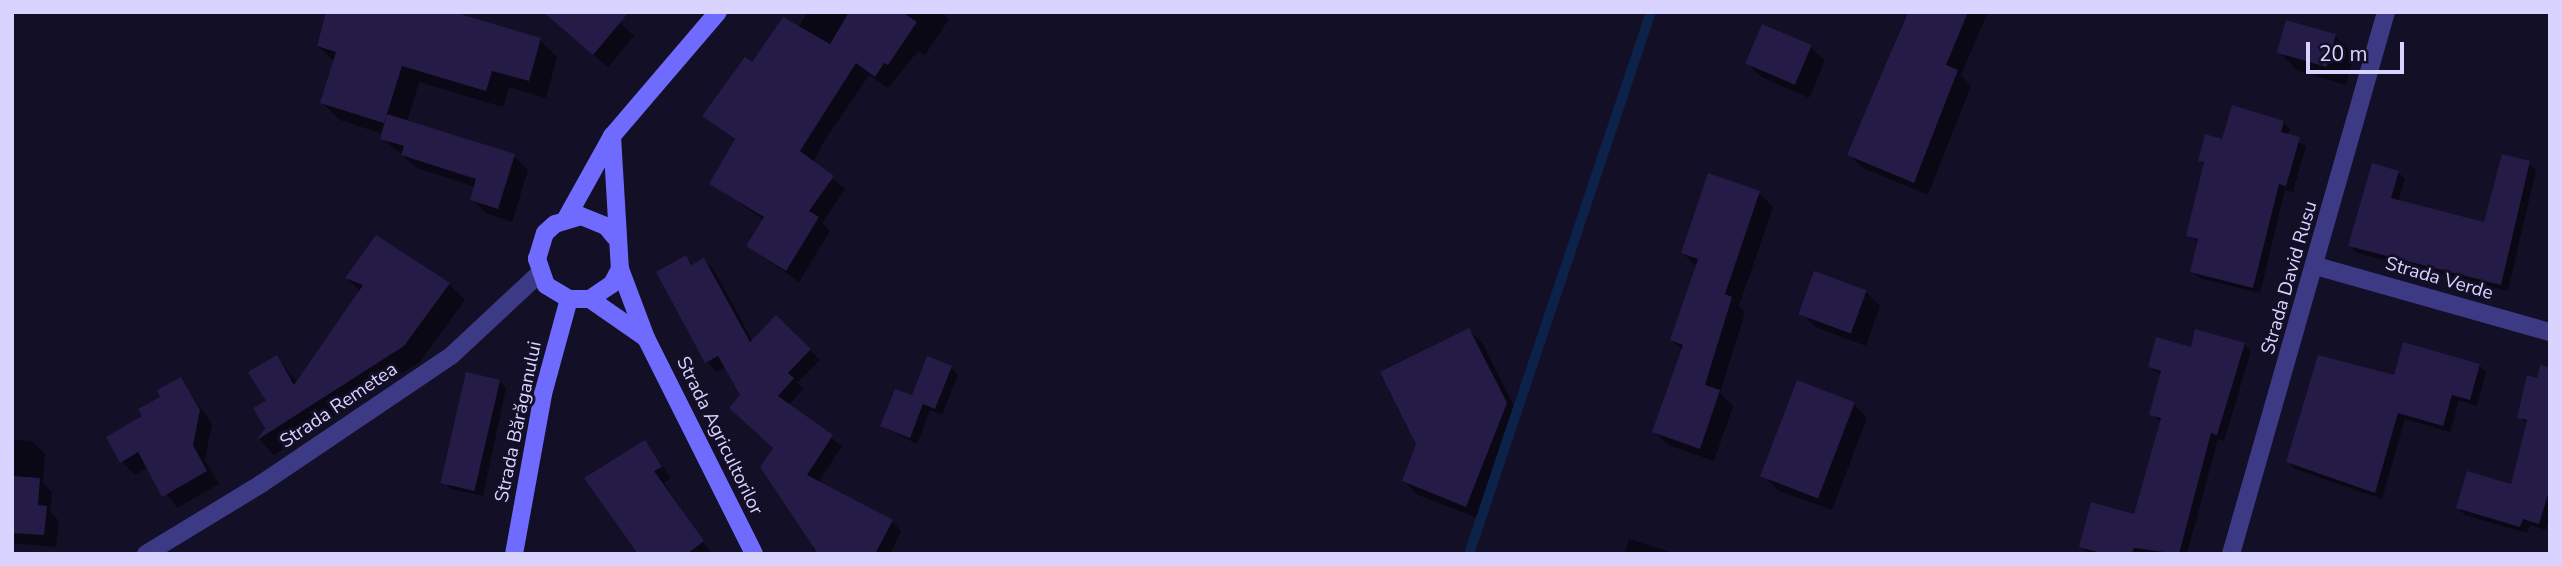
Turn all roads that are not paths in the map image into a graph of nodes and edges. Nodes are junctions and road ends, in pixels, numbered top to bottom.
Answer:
1 (718, 12) edge
2 (2386, 12) edge
3 (612, 136) junction
4 (567, 218) junction
5 (615, 237) junction
6 (2316, 266) junction
7 (620, 269) junction
8 (540, 273) junction
9 (569, 299) junction
10 (590, 299) junction
11 (2550, 332) edge
12 (646, 338) junction
13 (146, 554) edge
14 (514, 554) edge
15 (754, 554) edge
16 (2231, 554) edge

1 - 3 street
2 - 6 street, Strada David Rusu
3 - 4 street
3 - 5 street
4 - 5 street
4 - 8 street
5 - 7 street
6 - 11 street, Strada Verde
6 - 16 street, Strada David Rusu
7 - 10 street
7 - 12 street, Strada Agricultorilor
8 - 9 street
8 - 13 street, Strada Remetea
9 - 10 street
9 - 14 street, Strada Bărăganului
10 - 12 street, Strada Agricultorilor
12 - 15 street, Strada Agricultorilor

